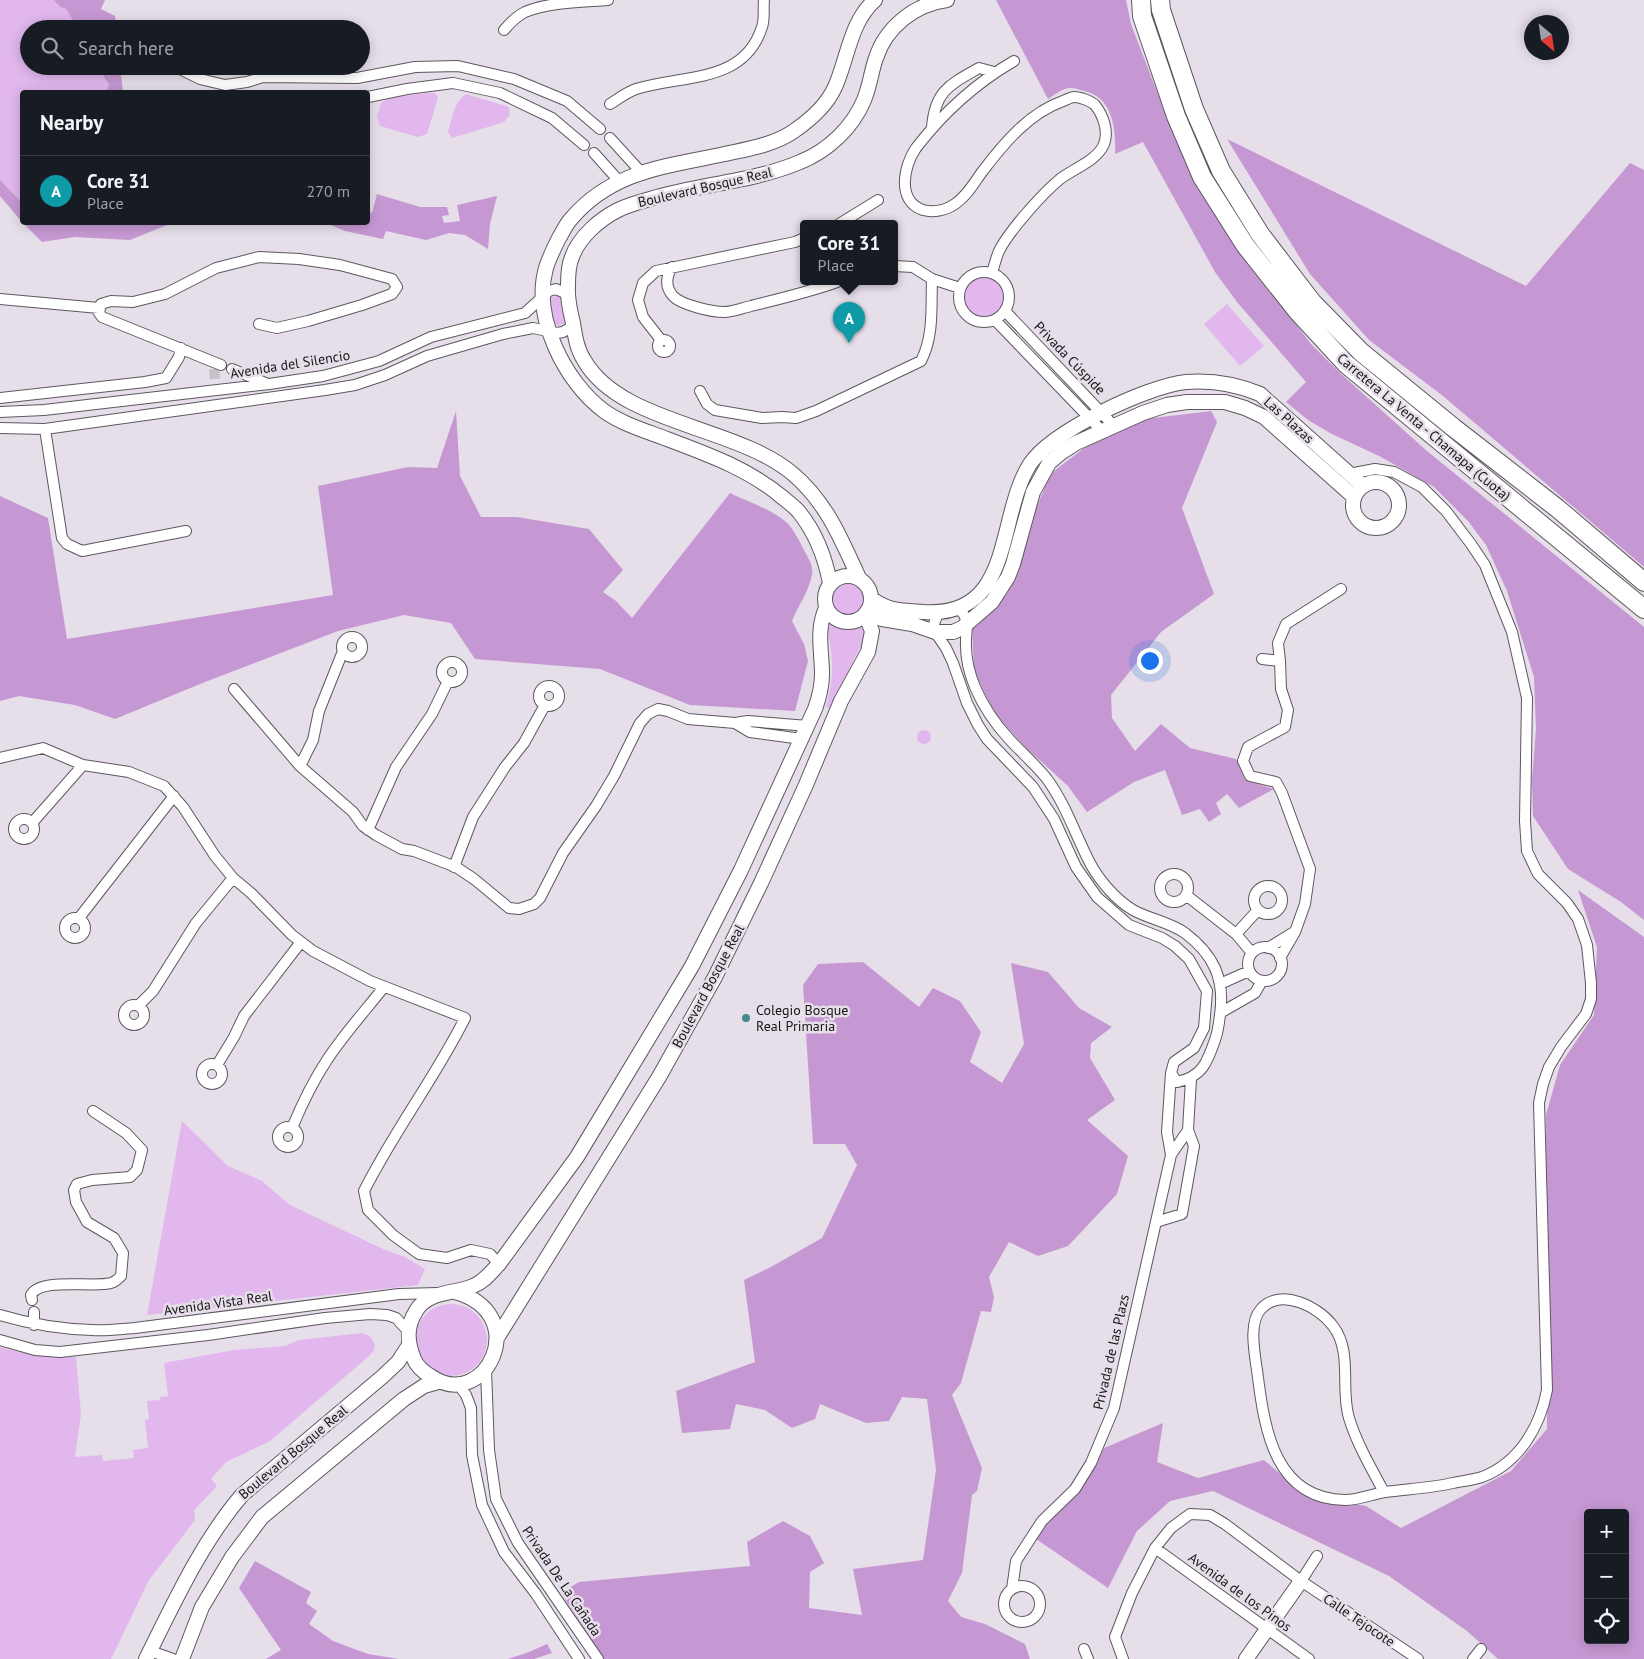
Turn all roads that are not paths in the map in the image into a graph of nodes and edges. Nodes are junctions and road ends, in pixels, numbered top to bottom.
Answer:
1 (608, 0) edge
2 (764, 0) edge
3 (875, 0) edge
4 (947, 0) edge
5 (1141, 0) edge
6 (1160, 0) edge
7 (504, 30) dead end
8 (1014, 60) dead end
9 (994, 72) junction
10 (192, 75) edge
11 (303, 75) edge
12 (312, 77) junction
13 (370, 97) edge
14 (610, 104) dead end
15 (932, 127) junction
16 (600, 129) dead end
17 (610, 138) dead end
18 (584, 145) dead end
19 (594, 153) dead end
20 (641, 172) junction
21 (619, 181) junction
22 (878, 200) dead end
23 (846, 220) edge
24 (800, 240) edge
25 (898, 266) edge
26 (672, 267) junction
27 (992, 273) junction
28 (932, 279) junction
29 (827, 285) edge
30 (960, 288) junction
31 (567, 294) junction
32 (543, 296) junction
33 (0, 299) edge
34 (99, 308) junction
35 (1005, 311) junction
36 (995, 320) junction
37 (259, 324) dead end
38 (573, 326) junction
39 (549, 331) junction
40 (661, 340) dead end
41 (422, 342) junction
42 (181, 348) junction
43 (427, 356) junction
44 (232, 369) dead end
45 (269, 384) junction
46 (215, 390) junction
47 (700, 391) dead end
48 (0, 398) edge
49 (88, 404) junction
50 (0, 412) edge
51 (1097, 416) junction
52 (89, 423) junction
53 (0, 428) edge
54 (1107, 428) junction
55 (45, 429) junction
56 (1349, 474) junction
57 (186, 531) dead end
58 (859, 578) junction
59 (1644, 582) edge
60 (830, 584) junction
61 (1341, 590) dead end
62 (826, 608) junction
63 (868, 608) junction
64 (958, 608) junction
65 (1644, 609) edge
66 (938, 613) junction
67 (968, 624) junction
68 (934, 632) junction
69 (343, 651) dead end
70 (1262, 659) dead end
71 (1280, 661) junction
72 (448, 681) dead end
73 (234, 689) dead end
74 (545, 705) dead end
75 (735, 724) junction
76 (808, 726) junction
77 (802, 739) junction
78 (0, 758) edge
79 (83, 765) junction
80 (300, 766) junction
81 (174, 796) junction
82 (32, 822) dead end
83 (368, 830) junction
84 (454, 867) junction
85 (233, 878) junction
86 (1186, 895) dead end
87 (1258, 910) dead end
88 (720, 914) junction
89 (79, 918) dead end
90 (741, 924) junction
91 (1295, 932) junction
92 (1236, 934) junction
93 (302, 942) junction
94 (1268, 948) junction
95 (1252, 953) junction
96 (1280, 958) junction
97 (1249, 971) junction
98 (1262, 981) junction
99 (1220, 984) junction
100 (384, 987) junction
101 (138, 1006) dead end
102 (1220, 1013) junction
103 (217, 1065) dead end
104 (1171, 1074) junction
105 (1191, 1079) junction
106 (93, 1111) dead end
107 (292, 1128) dead end
108 (1188, 1130) junction
109 (1167, 1132) junction
110 (1170, 1155) junction
111 (1156, 1222) junction
112 (499, 1264) junction
113 (448, 1293) junction
114 (32, 1298) dead end
115 (34, 1312) dead end
116 (0, 1315) edge
117 (34, 1325) junction
118 (408, 1338) junction
119 (497, 1338) junction
120 (0, 1340) edge
121 (486, 1370) junction
122 (438, 1382) junction
123 (458, 1384) junction
124 (1384, 1492) junction
125 (1155, 1548) junction
126 (1317, 1556) dead end
127 (1301, 1581) junction
128 (1012, 1589) dead end
129 (1267, 1629) junction
130 (1481, 1649) dead end
131 (148, 1655) edge
132 (173, 1659) edge
133 (182, 1659) edge
134 (579, 1659) edge
135 (598, 1659) edge
136 (1122, 1659) edge
137 (1246, 1659) edge
138 (1309, 1659) edge
139 (1418, 1659) edge
140 (1473, 1659) edge

1 - 7 street
2 - 14 street
3 - 20 street, Boulevard Bosque Real
4 - 31 street, Boulevard Bosque Real
5 - 65 highway, Carretera La Venta - Chamapa (Cuota)
6 - 59 highway, Carretera La Venta - Chamapa (Cuota)
8 - 9 street
9 - 15 street
9 - 15 street
10 - 12 street
11 - 12 street
12 - 16 street
13 - 18 street
15 - 27 street
17 - 20 street
19 - 21 street
20 - 21 street, Boulevard Bosque Real
21 - 32 street, Boulevard Bosque Real
22 - 23 street
24 - 26 street
25 - 28 street
26 - 29 street
26 - 40 street
27 - 30 street
27 - 35 street
28 - 30 street
28 - 47 street
30 - 36 street
31 - 32 street
31 - 38 street, Boulevard Bosque Real
32 - 39 street, Boulevard Bosque Real
32 - 41 street, Avenida del Silencio
33 - 34 street
34 - 37 street
34 - 42 street
35 - 36 street
35 - 51 street, Privada Cúspide
36 - 51 street, Privada Cúspide
38 - 39 street
38 - 58 street, Boulevard Bosque Real
39 - 43 street
39 - 60 street, Boulevard Bosque Real
41 - 43 street
41 - 45 street, Avenida del Silencio
42 - 46 street
42 - 48 street
43 - 52 street
44 - 45 street
45 - 46 street, Avenida del Silencio
46 - 49 street, Avenida del Silencio
49 - 50 street, Avenida del Silencio
49 - 52 street
51 - 54 street, Privada Cúspide
51 - 56 street, Las Plazas
51 - 64 street, Las Plazas
52 - 55 street
53 - 55 street
54 - 56 street, Las Plazas
54 - 67 street, Las Plazas
55 - 57 street
56 - 124 street
58 - 60 street
58 - 63 street
60 - 62 street
61 - 71 street
62 - 63 street
62 - 76 street, Boulevard Bosque Real
63 - 66 street, Las Plazas
63 - 68 street
63 - 90 street, Boulevard Bosque Real
64 - 66 street, Las Plazas
64 - 67 street
66 - 68 street
67 - 68 street
67 - 99 street
68 - 104 street
69 - 80 street
70 - 71 street
71 - 91 street
72 - 83 street
73 - 80 street
74 - 84 street
75 - 76 street
75 - 77 street
75 - 84 street
76 - 77 street, Boulevard Bosque Real
77 - 88 street, Boulevard Bosque Real
78 - 79 street
79 - 81 street
79 - 82 street
80 - 83 street
81 - 85 street
81 - 89 street
83 - 84 street
85 - 93 street
85 - 101 street
86 - 92 street
87 - 92 street
88 - 90 street
88 - 112 street, Boulevard Bosque Real
90 - 119 street, Boulevard Bosque Real
91 - 94 street
91 - 96 street
92 - 95 street
93 - 100 street
93 - 103 street
94 - 95 street
94 - 96 street
95 - 97 street
96 - 98 street
97 - 98 street
97 - 99 street
98 - 102 street
99 - 102 street
100 - 107 street
100 - 112 street
102 - 105 street
104 - 105 street
104 - 109 street, Privada de las Plazs
105 - 108 street
106 - 114 street
108 - 109 street
108 - 110 street, Privada de las Plazs
108 - 111 street
109 - 110 street, Privada de las Plazs
110 - 111 street, Privada de las Plazs
111 - 128 street, Privada de las Plazs
112 - 113 street, Boulevard Bosque Real
113 - 117 street, Avenida Vista Real
113 - 118 street
113 - 119 street
115 - 117 street
116 - 117 street, Avenida Vista Real
118 - 120 street
118 - 122 street
118 - 131 street, Boulevard Bosque Real
119 - 121 street
121 - 123 street
121 - 135 street, Privada De La Cañada
122 - 123 street
122 - 133 street, Boulevard Bosque Real
123 - 134 street, Privada De La Cañada
124 - 124 street
125 - 127 street, Calle Tejocote
125 - 129 street, Avenida de los Pinos
125 - 136 street, Calle Tejocote
126 - 127 street
127 - 129 street
127 - 139 street, Calle Tejocote
129 - 137 street
129 - 138 street, Avenida de los Pinos
130 - 140 street
131 - 132 street, Boulevard Bosque Real

